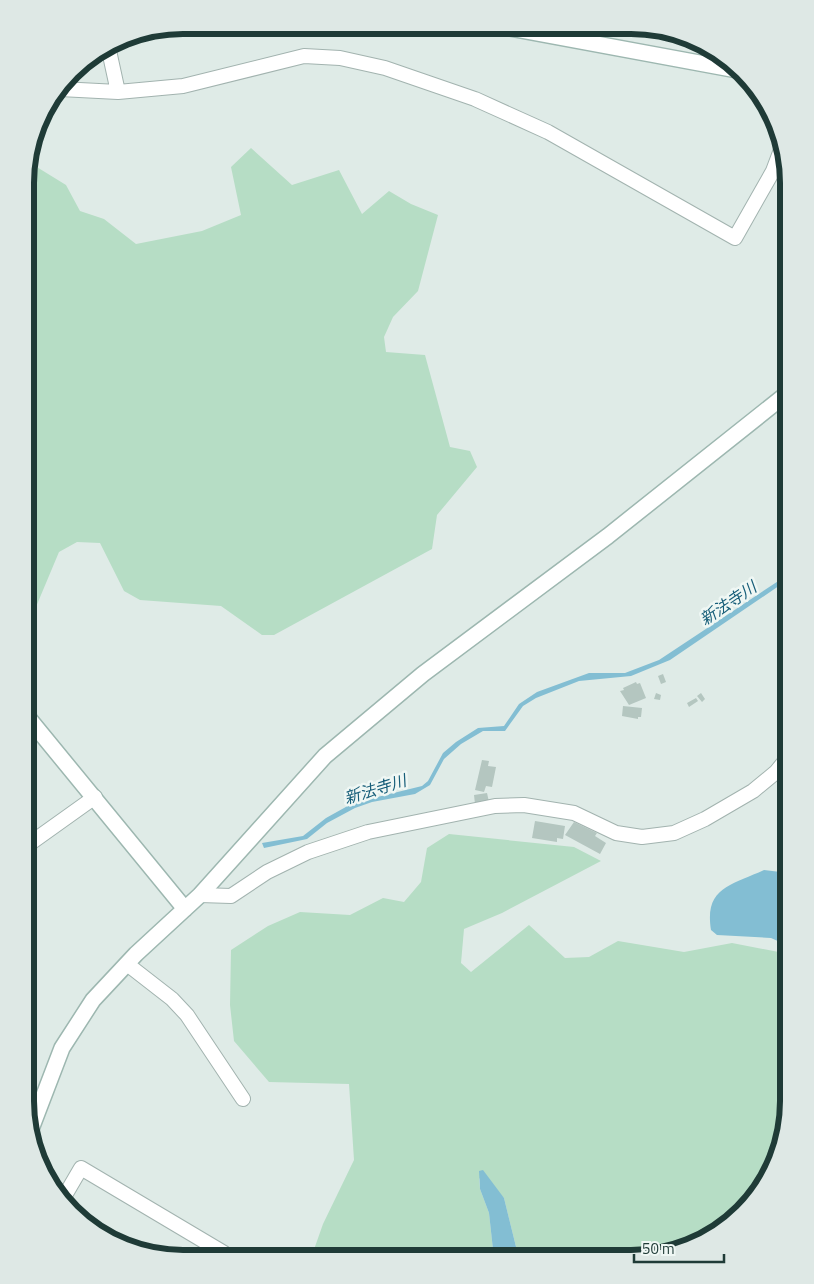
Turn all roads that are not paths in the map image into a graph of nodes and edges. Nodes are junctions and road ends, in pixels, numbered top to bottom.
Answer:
1 (542, 34) edge
2 (110, 53) edge
3 (726, 68) edge
4 (67, 89) edge
5 (118, 92) junction
6 (778, 158) edge
7 (780, 399) edge
8 (34, 725) edge
9 (780, 767) edge
10 (95, 798) junction
11 (34, 842) edge
12 (200, 896) junction
13 (185, 909) junction
14 (127, 964) junction
15 (243, 1099) dead end
16 (35, 1117) edge
17 (66, 1193) edge
18 (219, 1250) edge

1 - 3 street
2 - 5 street
4 - 5 street
5 - 6 street
7 - 12 street
8 - 10 street
9 - 12 street
10 - 11 street
10 - 13 street
12 - 13 street
13 - 14 street
14 - 15 street
14 - 16 street
17 - 18 street

